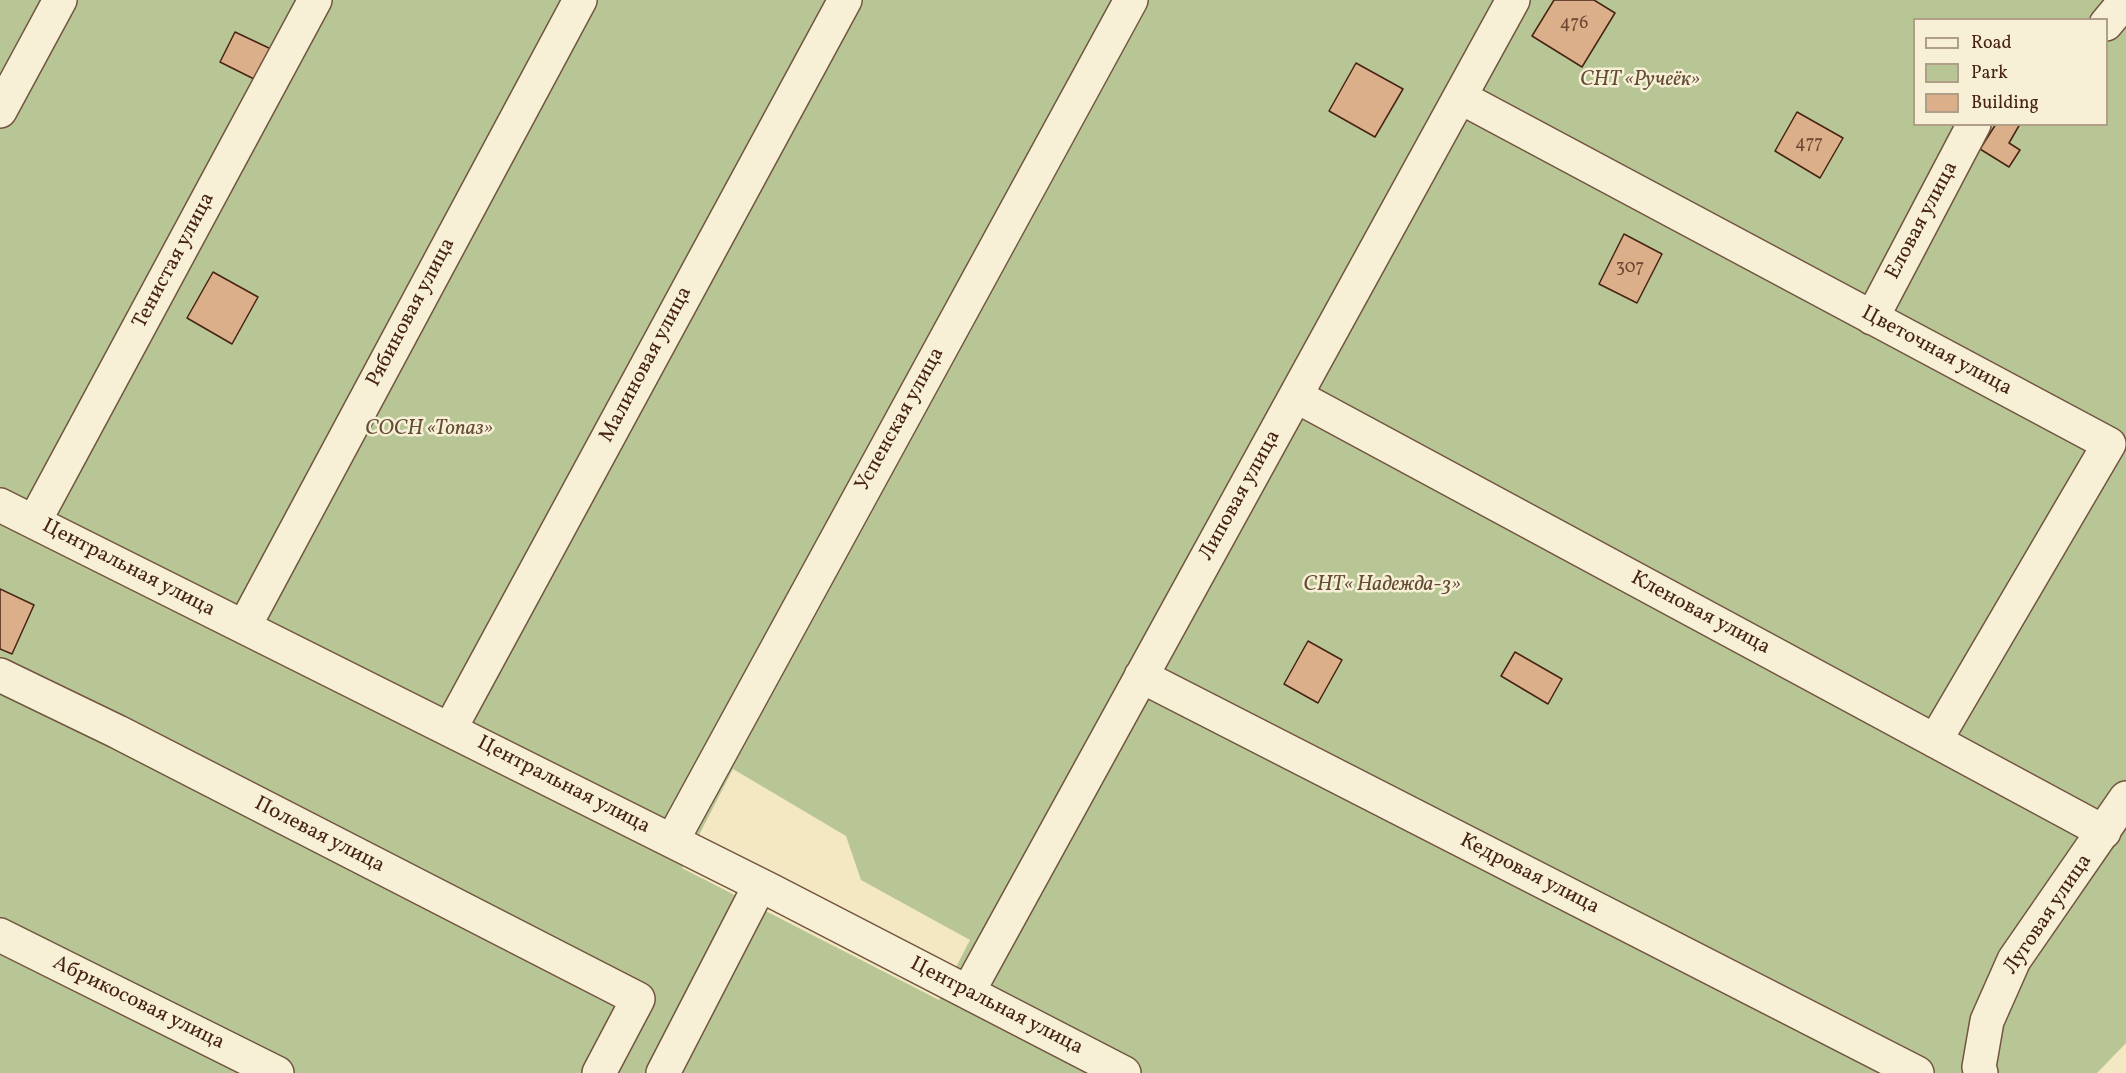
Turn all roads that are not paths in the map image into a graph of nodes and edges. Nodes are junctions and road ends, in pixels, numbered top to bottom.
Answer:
1 (60, 0) edge
2 (315, 0) edge
3 (580, 0) edge
4 (845, 0) edge
5 (1131, 0) edge
6 (1513, 0) edge
7 (2126, 0) edge
8 (2108, 22) edge
9 (1460, 98) junction
10 (0, 111) edge
11 (1973, 126) edge
12 (1872, 318) junction
13 (1296, 396) junction
14 (0, 505) edge
15 (34, 522) junction
16 (244, 627) junction
17 (0, 675) edge
18 (1142, 676) junction
19 (450, 729) junction
20 (1935, 741) junction
21 (2126, 798) edge
22 (2104, 832) junction
23 (672, 841) junction
24 (760, 885) junction
25 (0, 935) edge
26 (968, 992) junction
27 (277, 1073) edge
28 (599, 1073) edge
29 (663, 1073) edge
30 (1124, 1073) edge
31 (1917, 1073) edge
32 (1981, 1073) edge

1 - 10 street
2 - 15 street, Тенистая улица
3 - 16 street, Рябиновая улица
4 - 19 street, Малиновая улица
5 - 23 street, Успенская улица
6 - 9 street, Липовая улица
7 - 8 street
9 - 12 street, Цветочная улица
9 - 13 street, Липовая улица
11 - 12 street, Еловая улица
12 - 20 street, Цветочная улица
13 - 18 street, Липовая улица
13 - 20 street, Кленовая улица
14 - 15 street, Центральная улица
15 - 16 street, Центральная улица
16 - 19 street, Центральная улица
17 - 28 street, Полевая улица
18 - 26 street, Липовая улица
18 - 31 street, Кедровая улица
19 - 23 street, Центральная улица
20 - 22 street, Кленовая улица
21 - 22 street, Луговая улица
22 - 32 street, Луговая улица
23 - 24 street, Центральная улица
24 - 26 street, Центральная улица
24 - 29 street
25 - 27 street, Абрикосовая улица
26 - 30 street, Центральная улица

